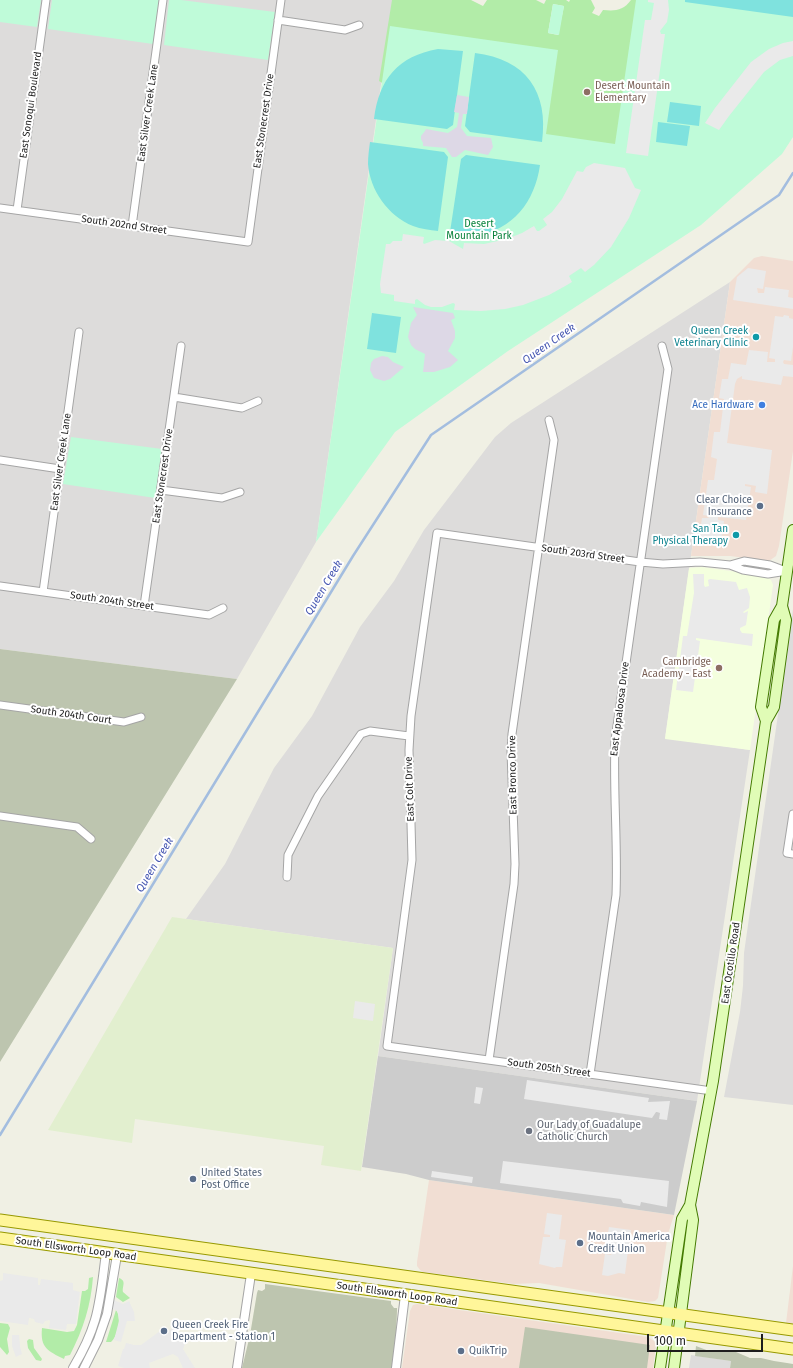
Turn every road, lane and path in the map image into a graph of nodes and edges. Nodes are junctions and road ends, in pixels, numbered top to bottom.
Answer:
1 (46, 0) edge
2 (163, 0) edge
3 (281, 0) edge
4 (278, 20) junction
5 (359, 25) dead end
6 (0, 208) edge
7 (17, 210) junction
8 (132, 226) junction
9 (248, 242) joint
10 (79, 332) dead end
11 (181, 346) dead end
12 (662, 346) dead end
13 (174, 397) junction
14 (258, 401) dead end
15 (549, 420) dead end
16 (0, 460) edge
17 (60, 469) junction
18 (161, 490) junction
19 (240, 492) dead end
20 (793, 530) edge
21 (436, 533) joint
22 (539, 547) junction
23 (640, 562) junction
24 (787, 571) junction
25 (0, 586) edge
26 (43, 592) junction
27 (144, 606) junction
28 (223, 608) dead end
29 (0, 705) edge
30 (141, 717) dead end
31 (409, 736) junction
32 (793, 814) edge
33 (0, 816) edge
34 (91, 839) dead end
35 (790, 853) edge
36 (287, 877) dead end
37 (387, 1046) joint
38 (489, 1060) junction
39 (590, 1074) junction
40 (712, 1091) junction
41 (690, 1205) junction
42 (0, 1220) edge
43 (0, 1238) edge
44 (106, 1253) junction
45 (117, 1255) junction
46 (252, 1255) junction
47 (252, 1274) junction
48 (407, 1277) junction
49 (405, 1295) junction
50 (668, 1314) junction
51 (681, 1315) junction
52 (793, 1330) edge
53 (665, 1332) junction
54 (678, 1333) junction
55 (793, 1349) edge
56 (74, 1368) edge
57 (84, 1368) edge
58 (237, 1368) edge
59 (396, 1368) edge
60 (660, 1368) edge
61 (674, 1368) edge

1 - 7 street, East Sonoqui Boulevard
2 - 8 street, East Silver Creek Lane
3 - 4 street, East Stonecrest Drive
4 - 5 street
4 - 9 street, East Stonecrest Drive
6 - 7 street, South 202nd Street
7 - 8 street, South 202nd Street
8 - 9 street, South 202nd Street
10 - 17 street, East Silver Creek Lane
11 - 13 street, East Stonecrest Drive
12 - 23 street, East Appaloosa Drive
13 - 14 street
13 - 18 street, East Stonecrest Drive
15 - 22 street, East Bronco Drive
16 - 17 street
17 - 26 street, East Silver Creek Lane
18 - 19 street
18 - 27 street, East Stonecrest Drive
20 - 24 main road, East Ocotillo Road
21 - 22 street, South 203rd Street
21 - 31 street, East Colt Drive
22 - 23 street, South 203rd Street
22 - 38 street, East Bronco Drive
23 - 24 street, South 203rd Street
23 - 39 street, East Appaloosa Drive
24 - 40 main road, East Ocotillo Road
25 - 26 street, South 204th Street
26 - 27 street, South 204th Street
27 - 28 street, South 204th Street
29 - 30 street, South 204th Court
31 - 36 street
31 - 37 street, East Colt Drive
32 - 35 street
33 - 34 street
37 - 38 street, South 205th Street
38 - 39 street, South 205th Street
39 - 40 street, South 205th Street
40 - 41 main road, East Ocotillo Road
41 - 50 main road, East Ocotillo Road
41 - 51 main road, East Ocotillo Road
42 - 46 main road, South Ellsworth Loop Road
43 - 44 main road, South Ellsworth Loop Road
44 - 45 main road, South Ellsworth Loop Road
44 - 56 street
45 - 47 main road, South Ellsworth Loop Road
45 - 57 street
46 - 47 main road
46 - 48 main road, South Ellsworth Loop Road
47 - 49 main road, South Ellsworth Loop Road
47 - 58 street
48 - 49 main road
48 - 50 main road, South Ellsworth Loop Road
49 - 53 main road, South Ellsworth Loop Road
49 - 59 street
50 - 51 main road, South Ellsworth Loop Road
50 - 53 main road, East Ocotillo Road
51 - 52 main road, South Ellsworth Loop Road
51 - 54 main road, East Ocotillo Road
53 - 54 main road, South Ellsworth Loop Road
53 - 60 main road, East Ocotillo Road
54 - 55 main road, South Ellsworth Loop Road
54 - 61 main road, East Ocotillo Road

